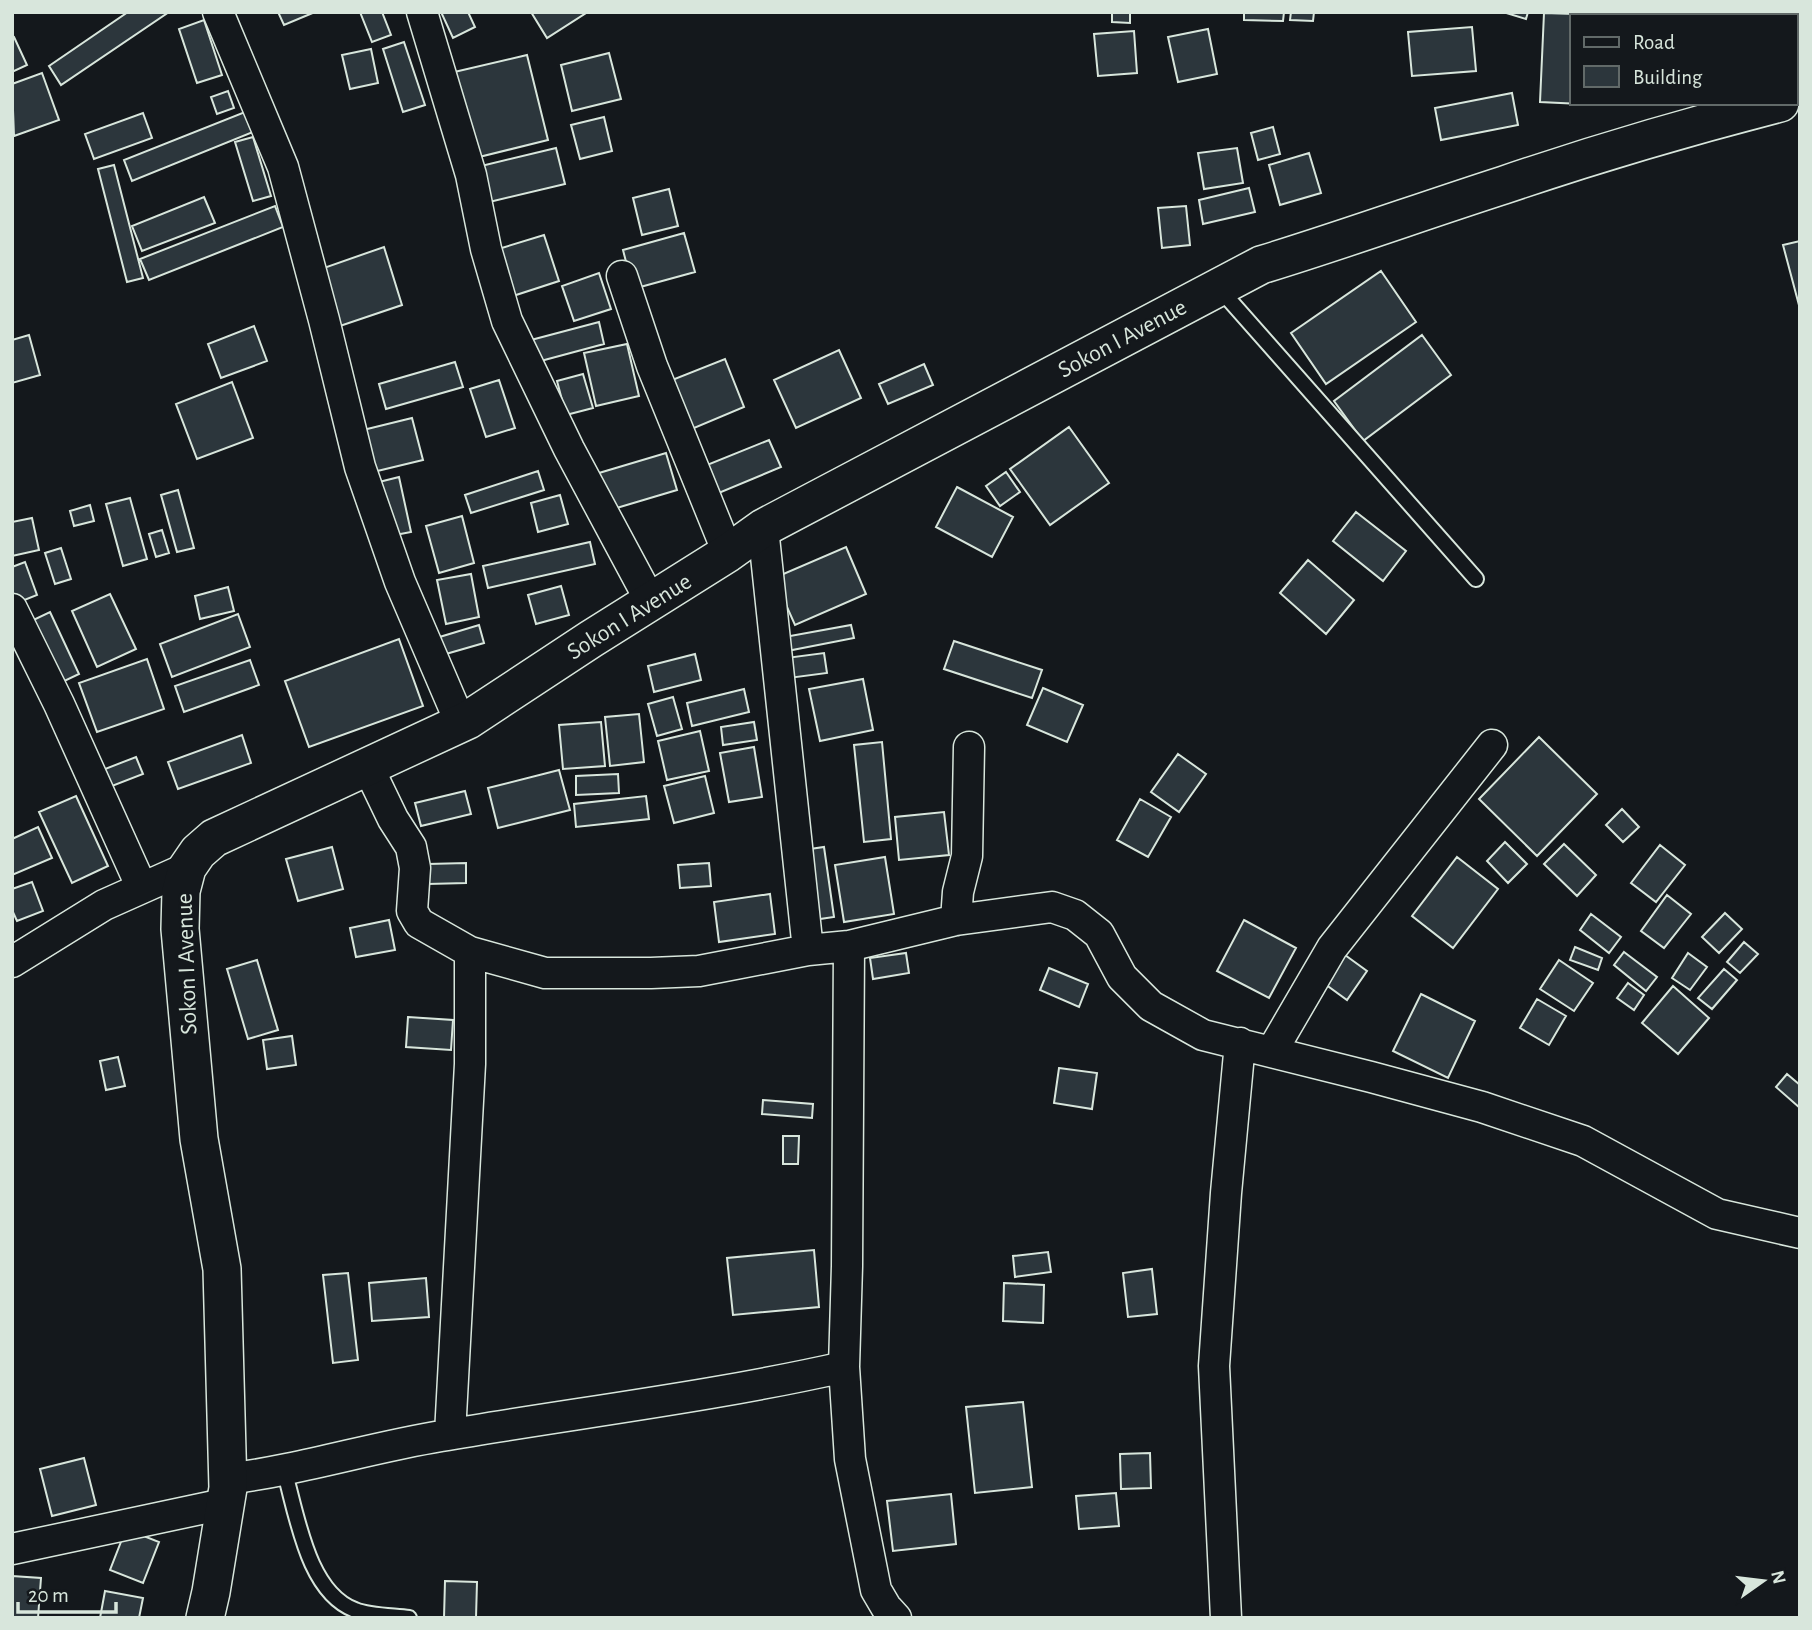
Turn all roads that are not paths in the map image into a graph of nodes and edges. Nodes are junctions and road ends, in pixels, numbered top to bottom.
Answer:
1 (218, 12) edge
2 (422, 12) edge
3 (1772, 105) edge
4 (622, 276) dead end
5 (1217, 286) junction
6 (763, 528) junction
7 (728, 553) junction
8 (1476, 579) dead end
9 (651, 602) junction
10 (12, 609) edge
11 (461, 724) junction
12 (1492, 745) dead end
13 (969, 747) dead end
14 (368, 767) junction
15 (187, 868) junction
16 (142, 888) junction
17 (956, 920) junction
18 (849, 946) junction
19 (808, 950) junction
20 (470, 952) junction
21 (12, 962) edge
22 (1240, 1043) junction
23 (1272, 1051) junction
24 (1800, 1233) edge
25 (844, 1367) junction
26 (450, 1434) junction
27 (284, 1470) junction
28 (225, 1492) junction
29 (12, 1549) edge
30 (205, 1618) edge
31 (409, 1618) edge
32 (896, 1618) edge
33 (1226, 1618) edge

1 - 11 street
2 - 9 street
3 - 5 street, Sokon I Avenue
4 - 7 street
5 - 6 street, Sokon I Avenue
5 - 8 lane
6 - 7 street, Sokon I Avenue
6 - 19 street
7 - 9 street, Sokon I Avenue
9 - 11 street, Sokon I Avenue
10 - 16 street
11 - 14 street, Sokon I Avenue
12 - 23 street
13 - 17 street
14 - 15 street, Sokon I Avenue
14 - 20 street
15 - 16 street
15 - 28 street, Sokon I Avenue
16 - 21 street
17 - 18 street
17 - 22 street
18 - 19 street
18 - 25 street
19 - 20 street
20 - 26 street
22 - 23 street
22 - 33 street
23 - 24 street
25 - 26 street
25 - 32 street
26 - 27 street
27 - 28 street
27 - 31 lane
28 - 29 street
28 - 30 street, Sokon I Avenue

